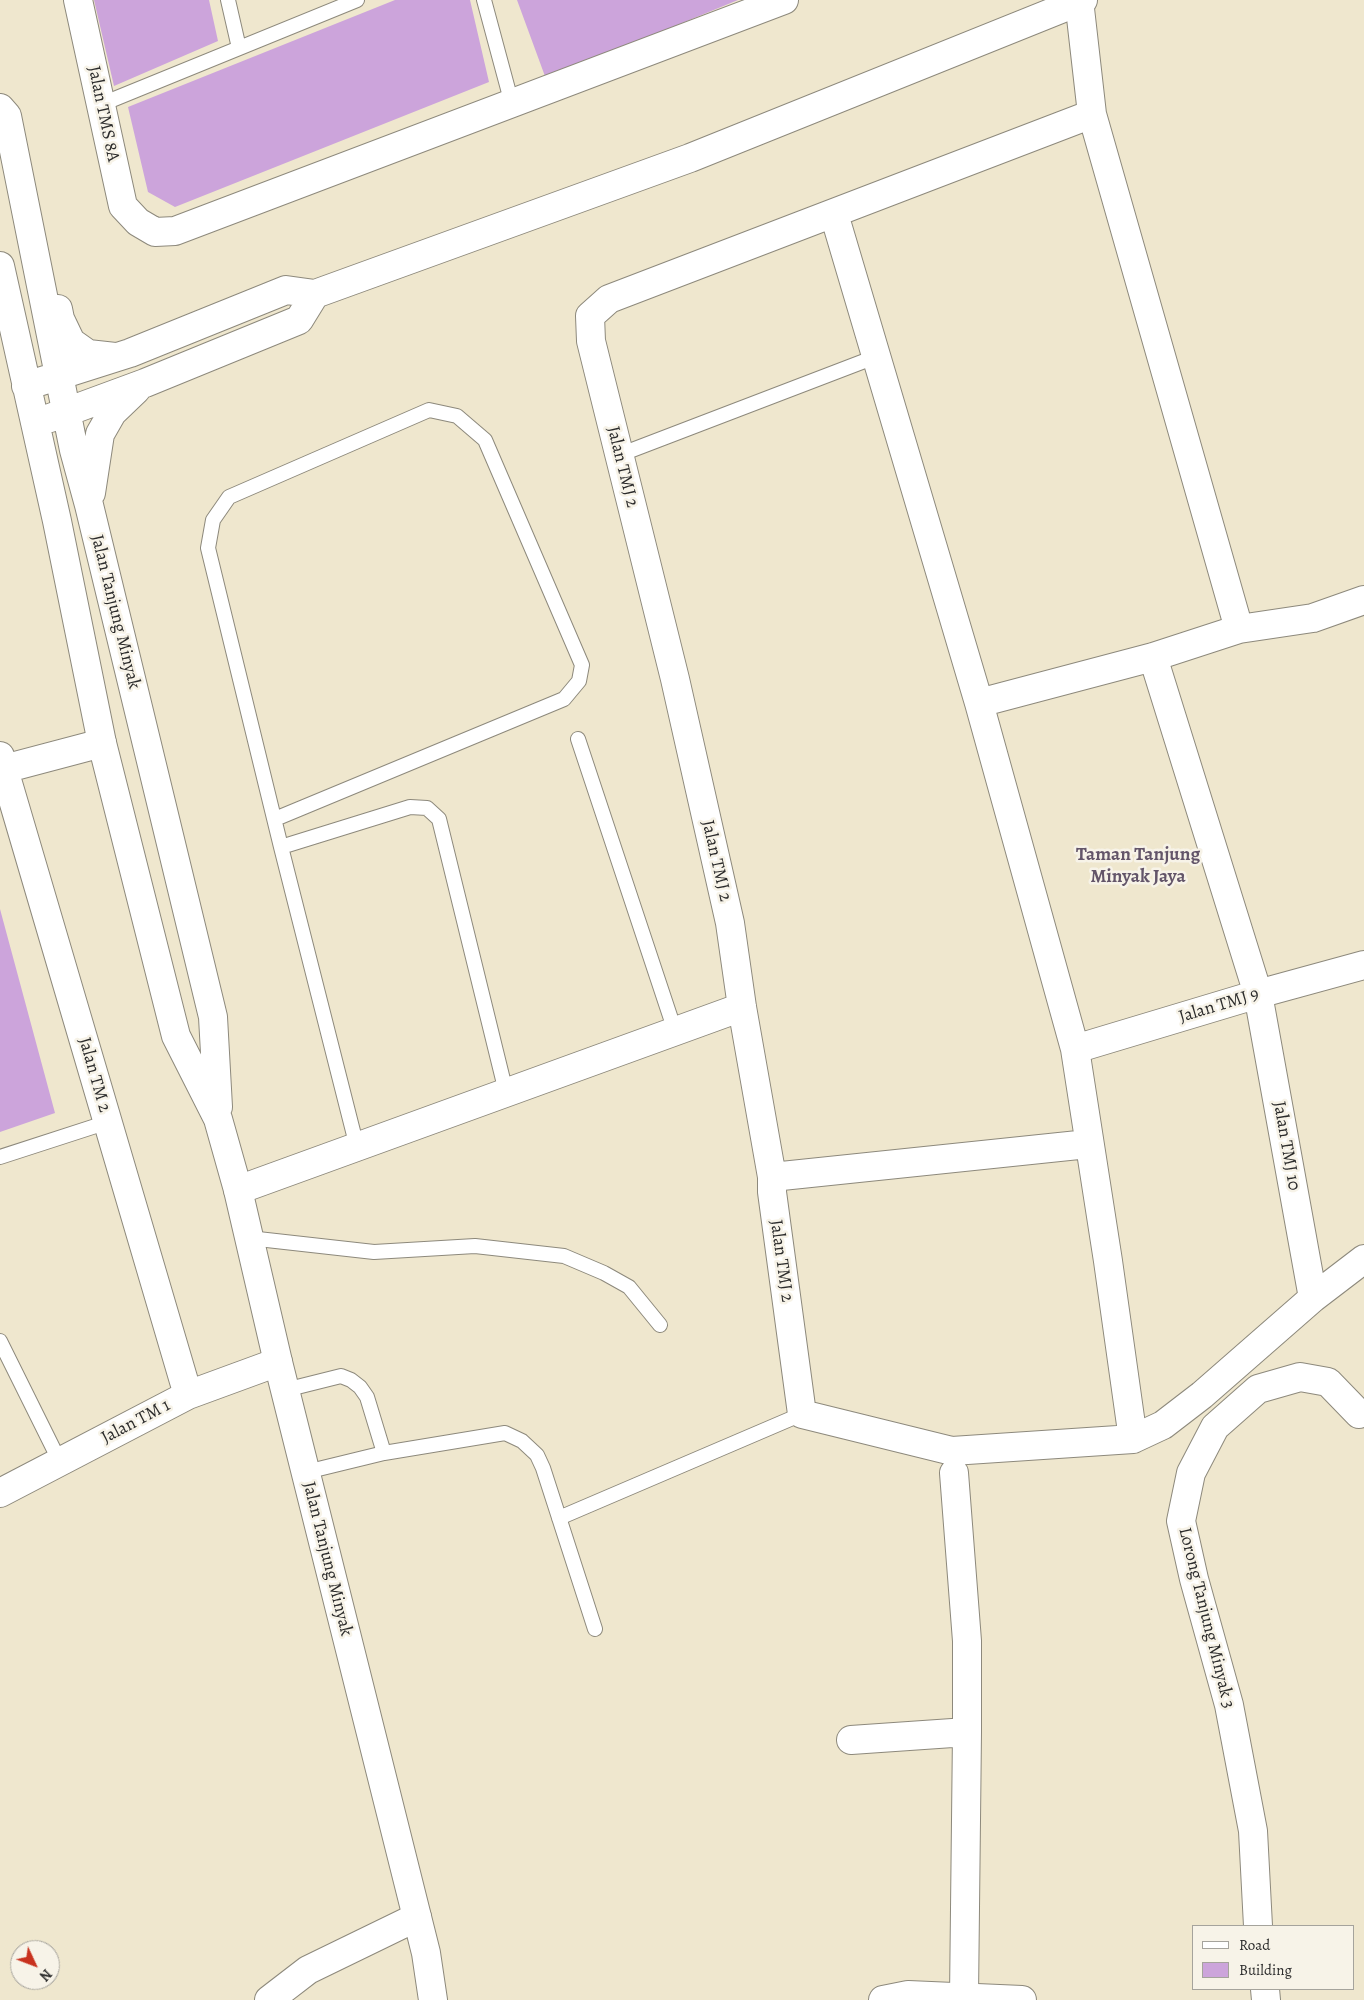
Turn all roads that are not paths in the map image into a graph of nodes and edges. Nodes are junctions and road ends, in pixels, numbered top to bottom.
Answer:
1 (78, 0) edge
2 (228, 0) edge
3 (357, 0) edge
4 (484, 0) edge
5 (784, 0) edge
6 (1080, 1) edge
7 (239, 48) junction
8 (102, 104) junction
9 (512, 104) junction
10 (0, 108) edge
11 (1092, 114) junction
12 (834, 214) junction
13 (28, 222) junction
14 (0, 266) edge
15 (315, 294) junction
16 (130, 353) junction
17 (875, 357) junction
18 (59, 376) junction
19 (145, 383) junction
20 (26, 386) junction
21 (67, 412) junction
22 (34, 424) junction
23 (619, 455) junction
24 (89, 506) junction
25 (1364, 600) edge
26 (1238, 629) junction
27 (1153, 657) junction
28 (979, 703) junction
29 (578, 739) dead end
30 (102, 743) junction
31 (1, 765) edge
32 (275, 820) junction
33 (281, 847) junction
34 (1364, 965) edge
35 (1258, 994) junction
36 (742, 1007) junction
37 (675, 1031) junction
38 (1074, 1049) junction
39 (506, 1092) junction
40 (218, 1119) junction
41 (108, 1122) junction
42 (1088, 1144) junction
43 (356, 1147) junction
44 (0, 1157) edge
45 (772, 1177) junction
46 (238, 1190) junction
47 (249, 1238) junction
48 (1364, 1259) edge
49 (1313, 1298) junction
50 (660, 1325) dead end
51 (0, 1341) edge
52 (278, 1362) junction
53 (285, 1390) junction
54 (188, 1395) junction
55 (802, 1414) junction
56 (1359, 1414) dead end
57 (1133, 1440) junction
58 (384, 1453) junction
59 (60, 1462) junction
60 (306, 1472) junction
61 (954, 1472) dead end
62 (0, 1493) edge
63 (559, 1518) junction
64 (595, 1629) dead end
65 (967, 1732) junction
66 (851, 1740) dead end
67 (417, 1917) junction
68 (1258, 1925) edge
69 (964, 1997) junction
70 (269, 2000) edge
71 (433, 2000) edge
72 (883, 2000) edge
73 (1022, 2000) edge

1 - 8 street, Jalan TMS 8A
2 - 7 lane
3 - 7 lane
4 - 9 lane
5 - 9 street
6 - 11 street
6 - 15 street
7 - 8 lane
8 - 9 street, Jalan TMS 8A
10 - 13 street, Jalan Tanjung Minyak
11 - 12 street
11 - 26 street
12 - 17 street
12 - 23 street, Jalan TMJ 2
13 - 16 street
13 - 18 street, Jalan Tanjung Minyak
14 - 20 street, Jalan Tanjung Minyak
15 - 16 street
15 - 19 street
16 - 18 street
17 - 23 lane
17 - 28 street
18 - 20 street
18 - 21 street, Jalan Tanjung Minyak
19 - 21 street
19 - 24 street
20 - 22 street, Jalan Tanjung Minyak
21 - 22 street
21 - 24 street, Jalan Tanjung Minyak
22 - 30 street, Jalan Tanjung Minyak
23 - 36 street, Jalan TMJ 2
24 - 40 street, Jalan Tanjung Minyak
25 - 26 street
26 - 27 street
27 - 28 street
27 - 35 street, Jalan TMJ 10
28 - 38 street
29 - 37 lane
30 - 31 street
30 - 40 street, Jalan Tanjung Minyak
31 - 41 street, Jalan TM 2
32 - 32 lane
32 - 33 lane
33 - 39 lane
33 - 43 lane
34 - 35 street, Jalan TMJ 9
35 - 38 street, Jalan TMJ 9
35 - 49 street, Jalan TMJ 10
36 - 37 street
36 - 45 street, Jalan TMJ 2
37 - 39 street
38 - 42 street
39 - 43 street
40 - 46 street, Jalan Tanjung Minyak
41 - 44 lane
41 - 54 street, Jalan TM 2
42 - 45 street
42 - 57 street
43 - 46 street
45 - 55 street, Jalan TMJ 2
46 - 47 street, Jalan Tanjung Minyak
47 - 50 lane
47 - 52 street, Jalan Tanjung Minyak
48 - 49 street
49 - 57 street
51 - 59 lane
52 - 53 street, Jalan Tanjung Minyak
52 - 54 street, Jalan TM 1
53 - 58 lane
53 - 60 street, Jalan Tanjung Minyak
54 - 59 street, Jalan TM 1
55 - 57 street
55 - 63 lane
56 - 68 street, Lorong Tanjung Minyak 3
58 - 60 lane
58 - 63 lane
59 - 62 street, Jalan TM 1
60 - 67 street, Jalan Tanjung Minyak
61 - 65 street
63 - 64 lane
65 - 66 street
65 - 69 street
67 - 70 street
67 - 71 street, Jalan Tanjung Minyak
69 - 72 street
69 - 73 street

